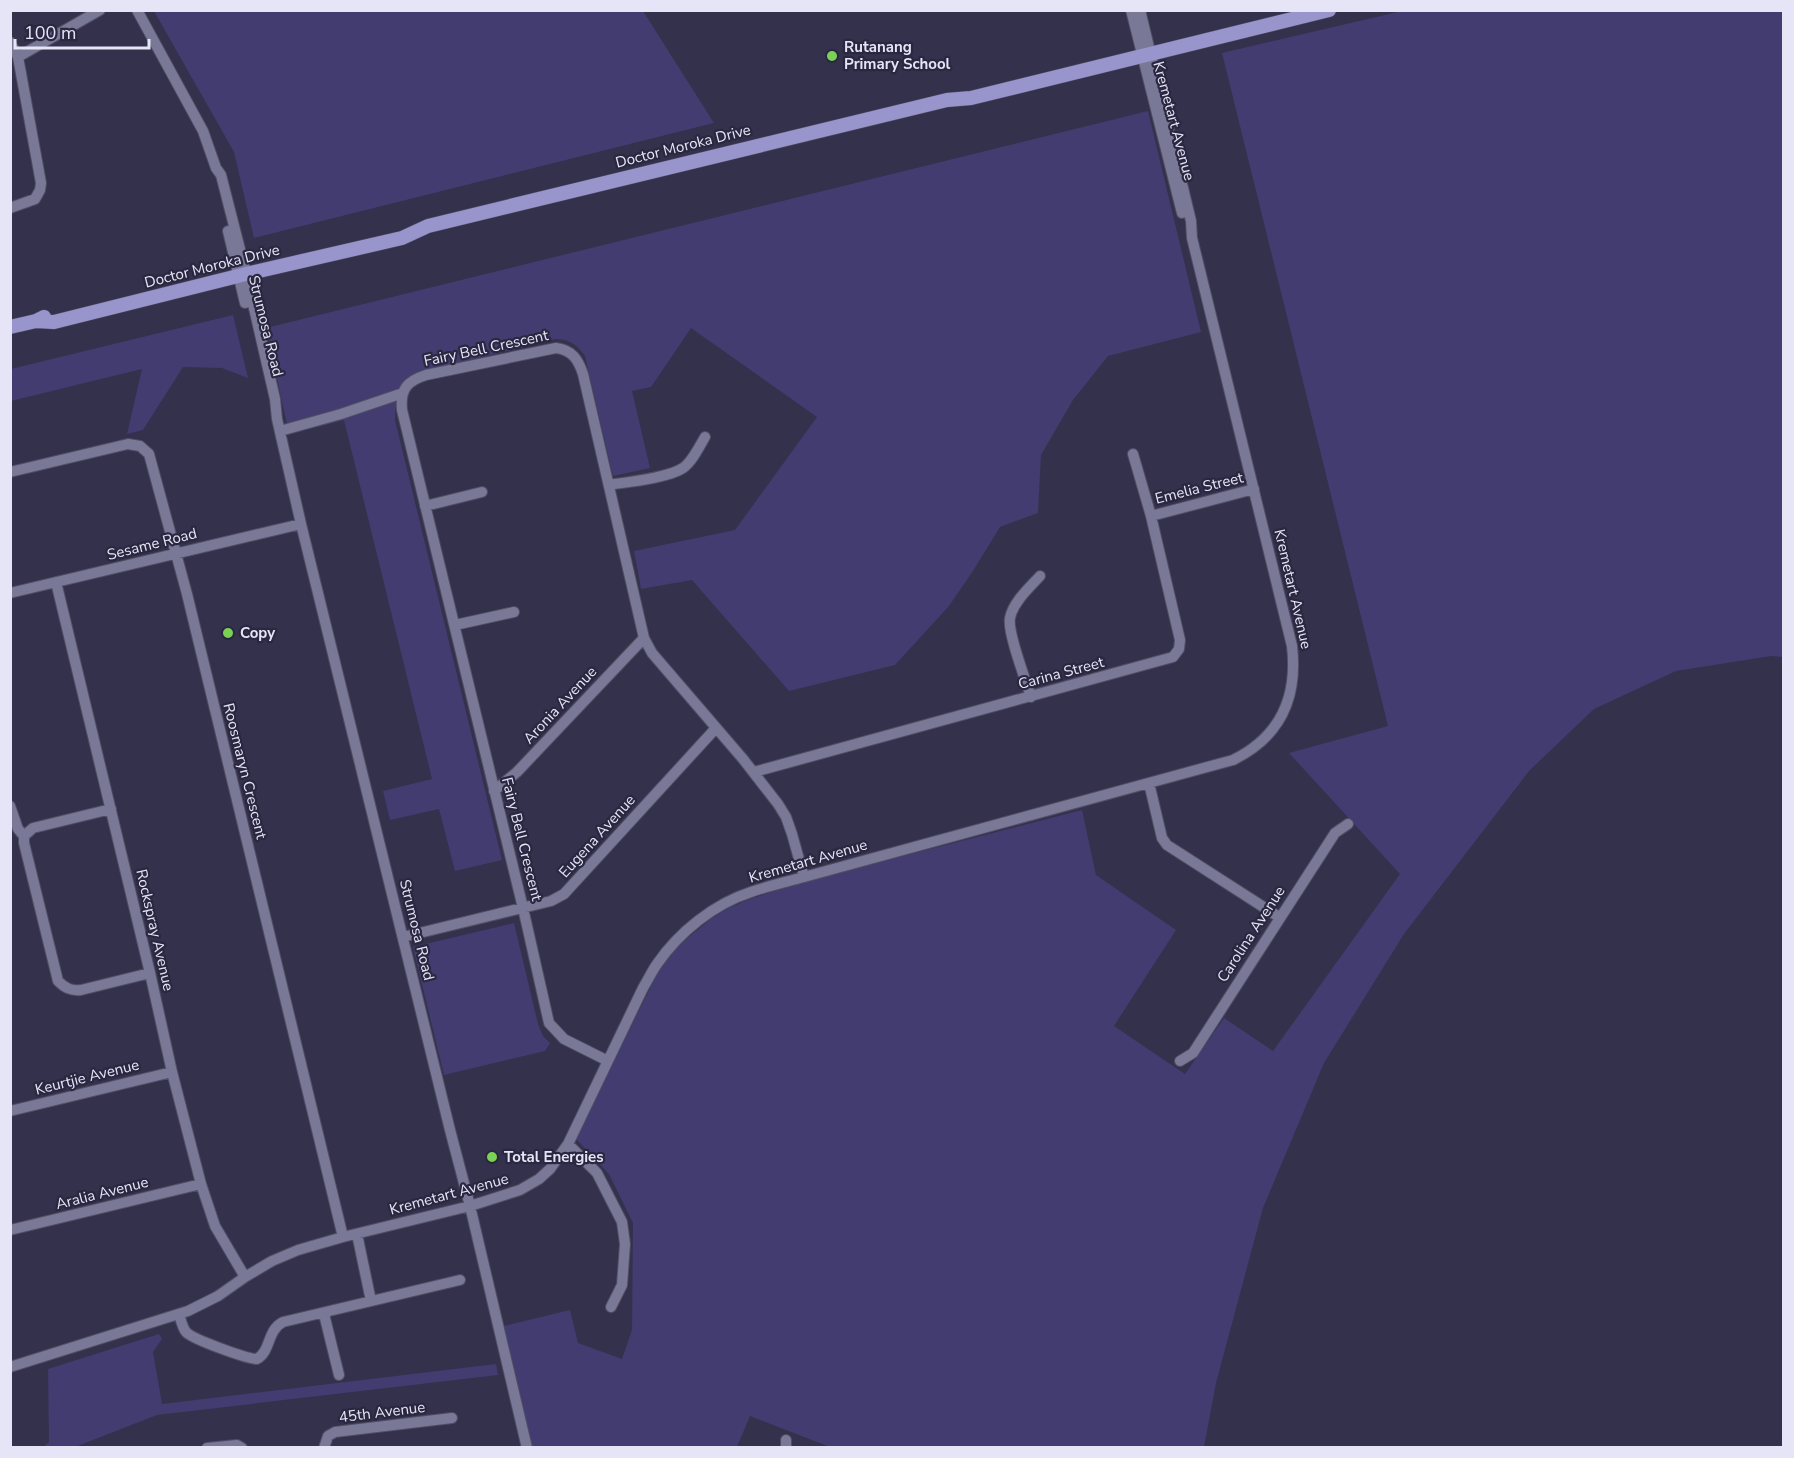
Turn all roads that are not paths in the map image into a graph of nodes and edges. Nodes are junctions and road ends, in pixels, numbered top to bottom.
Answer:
1 (100, 10) edge
2 (137, 10) edge
3 (1131, 10) edge
4 (1140, 10) edge
5 (1294, 10) edge
6 (1329, 10) edge
7 (10, 42) edge
8 (1145, 51) junction
9 (18, 57) junction
10 (10, 208) edge
11 (241, 270) junction
12 (10, 327) edge
13 (403, 393) junction
14 (280, 431) junction
15 (705, 438) dead end
16 (1133, 454) dead end
17 (10, 472) edge
18 (609, 485) junction
19 (1254, 489) junction
20 (482, 492) dead end
21 (425, 506) junction
22 (1151, 516) junction
23 (301, 524) junction
24 (175, 553) junction
25 (1041, 576) dead end
26 (56, 582) junction
27 (10, 593) edge
28 (514, 612) dead end
29 (455, 625) junction
30 (644, 638) junction
31 (1031, 697) junction
32 (716, 728) junction
33 (753, 772) junction
34 (1149, 783) junction
35 (494, 791) junction
36 (10, 806) edge
37 (111, 809) junction
38 (1348, 824) dead end
39 (24, 836) junction
40 (804, 877) junction
41 (523, 908) junction
42 (1279, 917) junction
43 (403, 937) junction
44 (150, 973) junction
45 (608, 1061) junction
46 (1180, 1061) dead end
47 (172, 1072) junction
48 (10, 1111) edge
49 (568, 1144) junction
50 (201, 1184) junction
51 (470, 1206) junction
52 (10, 1230) edge
53 (357, 1233) junction
54 (343, 1237) junction
55 (245, 1277) junction
56 (460, 1280) dead end
57 (371, 1301) junction
58 (611, 1307) dead end
59 (179, 1314) junction
60 (324, 1314) junction
61 (10, 1367) edge
62 (339, 1375) dead end
63 (452, 1419) dead end
64 (207, 1448) edge
65 (242, 1448) edge
66 (324, 1448) edge
67 (527, 1448) edge

1 - 9 street
2 - 11 street, Strumosa Road
3 - 8 street, Kremetart Avenue
4 - 8 street, Kremetart Avenue
5 - 8 main road, Doctor Moroka Drive
6 - 8 main road, Doctor Moroka Drive
7 - 9 street
8 - 11 main road, Doctor Moroka Drive
8 - 19 street, Kremetart Avenue
9 - 10 street
11 - 12 main road, Doctor Moroka Drive
11 - 14 street, Strumosa Road
13 - 14 street
13 - 18 street, Fairy Bell Crescent
13 - 21 street, Fairy Bell Crescent
14 - 23 street, Strumosa Road
15 - 18 street
16 - 22 street, Carina Street
17 - 24 street, Roosmaryn Crescent
18 - 30 street, Fairy Bell Crescent
19 - 22 street, Emelia Street
19 - 34 street, Kremetart Avenue
20 - 21 street
21 - 29 street, Fairy Bell Crescent
22 - 31 street, Carina Street
23 - 24 street, Sesame Road
23 - 43 street, Strumosa Road
24 - 26 street, Sesame Road
24 - 54 street, Roosmaryn Crescent
25 - 31 street
26 - 27 street, Sesame Road
26 - 37 street, Rockspray Avenue
28 - 29 street
29 - 35 street, Fairy Bell Crescent
30 - 32 street, Fairy Bell Crescent
30 - 35 street, Aronia Avenue
31 - 33 street, Carina Street
32 - 33 street, Fairy Bell Crescent
32 - 41 street, Eugena Avenue
33 - 40 street, Fairy Bell Crescent
34 - 40 street, Kremetart Avenue
34 - 42 street
35 - 41 street, Fairy Bell Crescent
36 - 39 street
37 - 39 street
37 - 44 street, Rockspray Avenue
38 - 42 street, Carolina Avenue
39 - 44 street
40 - 45 street, Kremetart Avenue
41 - 43 street, Eugena Avenue
41 - 45 street, Fairy Bell Crescent
42 - 46 street, Carolina Avenue
43 - 51 street, Strumosa Road
44 - 47 street, Rockspray Avenue
45 - 49 street, Kremetart Avenue
47 - 48 street, Keurtjie Avenue
47 - 50 street, Rockspray Avenue
49 - 51 street, Kremetart Avenue
49 - 58 street
50 - 52 street, Aralia Avenue
50 - 55 street, Rockspray Avenue
51 - 53 street, Kremetart Avenue
51 - 67 street, Strumosa Road
53 - 54 street, Kremetart Avenue
53 - 57 street
54 - 55 street, Kremetart Avenue
55 - 59 street, Kremetart Avenue
56 - 57 street
57 - 60 street
59 - 60 street
59 - 61 street, Kremetart Avenue
60 - 62 street
63 - 66 street, 45th Avenue
64 - 65 street

